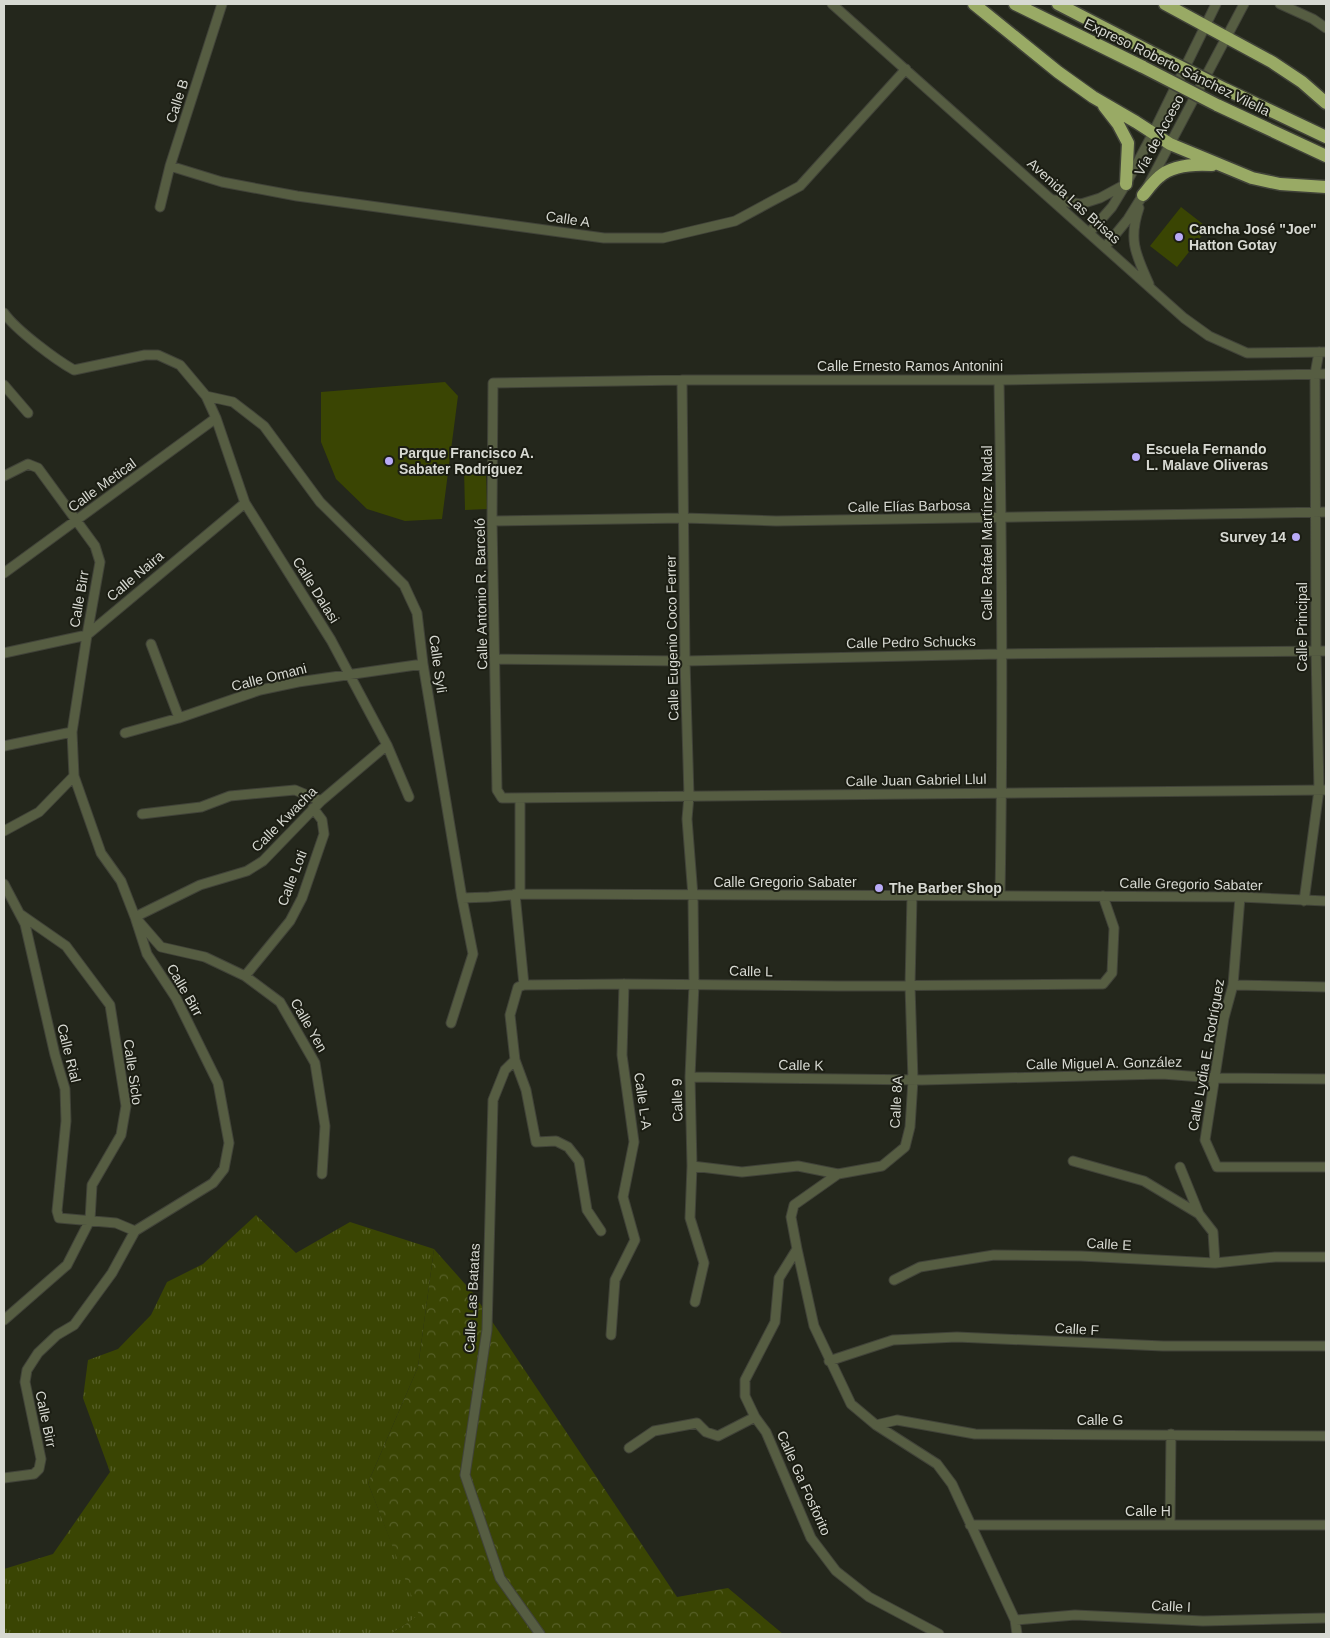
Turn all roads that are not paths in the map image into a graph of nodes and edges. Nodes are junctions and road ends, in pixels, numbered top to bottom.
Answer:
1 (222, 4) edge
2 (832, 4) edge
3 (974, 4) edge
4 (1015, 4) edge
5 (1058, 4) edge
6 (1165, 4) edge
7 (1216, 4) edge
8 (1244, 4) edge
9 (1280, 4) edge
10 (1206, 26) junction
11 (1326, 28) edge
12 (1227, 36) junction
13 (906, 69) junction
14 (1102, 102) junction
15 (1326, 102) edge
16 (1153, 133) junction
17 (1326, 137) edge
18 (1170, 144) junction
19 (1326, 156) edge
20 (170, 166) junction
21 (1220, 166) junction
22 (1126, 184) junction
23 (1326, 187) edge
24 (1143, 195) junction
25 (1054, 200) junction
26 (160, 207) dead end
27 (1089, 233) junction
28 (1105, 247) junction
29 (1151, 288) junction
30 (4, 313) edge
31 (1323, 352) edge
32 (1316, 374) junction
33 (1326, 374) edge
34 (682, 380) junction
35 (999, 380) junction
36 (493, 383) joint
37 (5, 389) edge
38 (206, 396) junction
39 (28, 414) dead end
40 (216, 418) junction
41 (4, 476) edge
42 (245, 503) junction
43 (1316, 512) junction
44 (1326, 512) edge
45 (684, 518) junction
46 (1002, 518) junction
47 (77, 521) junction
48 (492, 521) junction
49 (4, 574) edge
50 (86, 635) junction
51 (151, 644) dead end
52 (1316, 651) junction
53 (1326, 651) edge
54 (4, 653) edge
55 (1001, 654) junction
56 (496, 659) junction
57 (685, 661) junction
58 (423, 664) junction
59 (348, 674) junction
60 (179, 718) junction
61 (72, 732) junction
62 (125, 734) dead end
63 (387, 745) junction
64 (4, 746) edge
65 (74, 776) junction
66 (1323, 790) edge
67 (1002, 793) junction
68 (689, 796) junction
69 (409, 797) dead end
70 (507, 798) joint
71 (520, 798) junction
72 (321, 801) junction
73 (313, 808) junction
74 (142, 814) dead end
75 (4, 831) edge
76 (4, 884) edge
77 (517, 894) junction
78 (912, 895) junction
79 (693, 896) junction
80 (1000, 896) junction
81 (1103, 896) junction
82 (1240, 897) junction
83 (462, 898) junction
84 (1304, 901) junction
85 (1326, 901) edge
86 (20, 914) junction
87 (135, 916) junction
88 (245, 976) junction
89 (624, 984) junction
90 (694, 984) junction
91 (524, 985) junction
92 (1233, 985) junction
93 (910, 986) junction
94 (1326, 986) edge
95 (451, 1023) dead end
96 (516, 1060) junction
97 (690, 1077) junction
98 (1215, 1078) junction
99 (1326, 1079) edge
100 (912, 1080) junction
101 (1073, 1161) dead end
102 (692, 1166) junction
103 (1180, 1167) dead end
104 (1326, 1167) edge
105 (322, 1174) dead end
106 (838, 1174) junction
107 (1199, 1214) junction
108 (90, 1220) junction
109 (135, 1231) junction
110 (601, 1232) dead end
111 (797, 1249) junction
112 (1326, 1257) edge
113 (1215, 1263) junction
114 (894, 1280) dead end
115 (695, 1302) dead end
116 (4, 1320) edge
117 (611, 1335) dead end
118 (1326, 1346) edge
119 (829, 1361) junction
120 (755, 1417) junction
121 (876, 1425) junction
122 (1171, 1434) junction
123 (1326, 1436) edge
124 (629, 1448) dead end
125 (4, 1478) edge
126 (1170, 1524) junction
127 (970, 1525) junction
128 (1326, 1525) edge
129 (1326, 1618) edge
130 (1015, 1620) junction
131 (540, 1634) edge
132 (939, 1634) edge
133 (1017, 1634) edge

1 - 20 street, Calle B
2 - 13 street, Avenida Las Brisas
3 - 14 highway
4 - 19 highway, Expreso Roberto Sánchez Vilella, bridge
5 - 17 highway, Expreso Roberto Sánchez Vilella, bridge
6 - 10 highway
7 - 10 street, Vía de Acceso
8 - 12 street, Vía de Acceso
9 - 11 street
10 - 12 highway
10 - 16 street, Vía de Acceso
12 - 15 highway
12 - 18 street, Vía de Acceso
13 - 20 street, Calle A
13 - 25 street, Avenida Las Brisas
14 - 16 highway
14 - 22 highway
16 - 18 highway
16 - 22 street, Vía de Acceso
18 - 21 highway
18 - 24 street, Vía de Acceso
20 - 26 street, Calle B
21 - 23 highway
21 - 24 highway
22 - 25 street
22 - 27 street, Vía de Acceso
24 - 28 street, Vía de Acceso
24 - 29 street
25 - 27 street, Avenida Las Brisas
27 - 28 street, Avenida Las Brisas
28 - 29 street, Avenida Las Brisas
29 - 31 street, Avenida Las Brisas
30 - 38 street, Calle Dalasi
31 - 32 street, Calle Principal
32 - 33 street, Calle Ernesto Ramos Antonini
32 - 35 street, Calle Ernesto Ramos Antonini
32 - 43 street, Calle Principal
34 - 35 street, Calle Ernesto Ramos Antonini
34 - 36 street, Calle Ernesto Ramos Antonini
34 - 45 street, Calle Eugenio Coco Ferrer
35 - 46 street, Calle Rafael Martínez Nadal
36 - 48 street, Calle Antonio R. Barceló
37 - 39 street
38 - 40 street, Calle Dalasi
38 - 58 street, Calle Syli
40 - 42 street, Calle Dalasi
40 - 47 street, Calle Metical
41 - 47 street, Calle Birr
42 - 50 street, Calle Naira
42 - 59 street, Calle Dalasi
43 - 44 street, Calle Elías Barbosa
43 - 46 street, Calle Elías Barbosa
43 - 52 street, Calle Principal
45 - 46 street, Calle Elías Barbosa
45 - 48 street, Calle Elías Barbosa
45 - 57 street, Calle Eugenio Coco Ferrer
46 - 55 street, Calle Rafael Martínez Nadal
47 - 49 street, Calle Metical
47 - 50 street, Calle Birr
48 - 56 street, Calle Antonio R. Barceló
50 - 54 street, Calle Naira
50 - 61 street, Calle Birr
51 - 60 street
52 - 53 street, Calle Pedro Schucks
52 - 55 street, Calle Pedro Schucks
52 - 66 street, Calle Principal
55 - 57 street, Calle Pedro Schucks
55 - 67 street, Calle Rafael Martínez Nadal
56 - 57 street, Calle Pedro Schucks
56 - 70 street, Calle Antonio R. Barceló
57 - 68 street, Calle Eugenio Coco Ferrer
58 - 59 street, Calle Omani
58 - 83 street, Calle Syli
59 - 60 street, Calle Omani
59 - 63 street, Calle Dalasi
60 - 62 street, Calle Omani
61 - 64 street
61 - 65 street, Calle Birr
63 - 69 street, Calle Dalasi
63 - 72 street, Calle Kwacha
65 - 75 street
65 - 87 street, Calle Birr
66 - 67 street, Calle Juan Gabriel Llul
66 - 84 street, Calle Principal
67 - 68 street, Calle Juan Gabriel Llul
67 - 80 street, Calle Rafael Martínez Nadal
68 - 71 street, Calle Juan Gabriel Llul
68 - 79 street, Calle Eugenio Coco Ferrer
70 - 71 street, Calle Juan Gabriel Llul
71 - 77 street
72 - 73 street, Calle Kwacha
72 - 74 street
73 - 87 street, Calle Kwacha
73 - 88 street, Calle Loti
76 - 86 street, Calle Rial
77 - 79 street, Calle Gregorio Sabater
77 - 83 street, Calle Gregorio Sabater
77 - 91 street
78 - 79 street, Calle Gregorio Sabater
78 - 80 street, Calle Gregorio Sabater
78 - 93 street, Calle 8A
79 - 90 street, Calle 9
80 - 81 street, Calle Gregorio Sabater
81 - 82 street, Calle Gregorio Sabater
81 - 93 street, Calle L
82 - 84 street, Calle Gregorio Sabater
82 - 92 street, Calle Lydia E. Rodríguez
83 - 95 street, Calle Syli
84 - 85 street, Calle Gregorio Sabater
86 - 108 street, Calle Rial
86 - 108 street, Calle Siclo
87 - 88 street, Calle Yen
87 - 109 street, Calle Birr
88 - 105 street, Calle Yen
89 - 90 street, Calle L
89 - 91 street, Calle L
89 - 117 street, Calle L-A
90 - 93 street, Calle L
90 - 97 street, Calle 9
91 - 96 street
92 - 94 street
92 - 98 street, Calle Lydia E. Rodríguez
93 - 100 street, Calle 8A
96 - 110 street
96 - 131 street, Calle Las Batatas
97 - 100 street, Calle K
97 - 102 street, Calle 9
98 - 99 street, Calle Miguel A. González
98 - 100 street, Calle Miguel A. González
98 - 104 street, Calle Lydia E. Rodríguez
100 - 106 street, Calle 8A
101 - 107 street
102 - 106 street, Calle 8A
102 - 115 street, Calle 9
103 - 107 street
106 - 111 street
107 - 113 street
108 - 109 street, Calle Rial
108 - 116 street, Calle Siclo
109 - 125 street, Calle Birr
111 - 119 street
111 - 120 street, Calle Ga Fosforito
112 - 113 street, Calle E
113 - 114 street, Calle E
118 - 119 street, Calle F
119 - 121 street
120 - 124 street
120 - 132 street, Calle Ga Fosforito
121 - 122 street, Calle G
121 - 127 street
122 - 123 street, Calle G
122 - 126 street
126 - 127 street, Calle H
126 - 128 street, Calle H
127 - 130 street
129 - 130 street, Calle I
130 - 133 street

